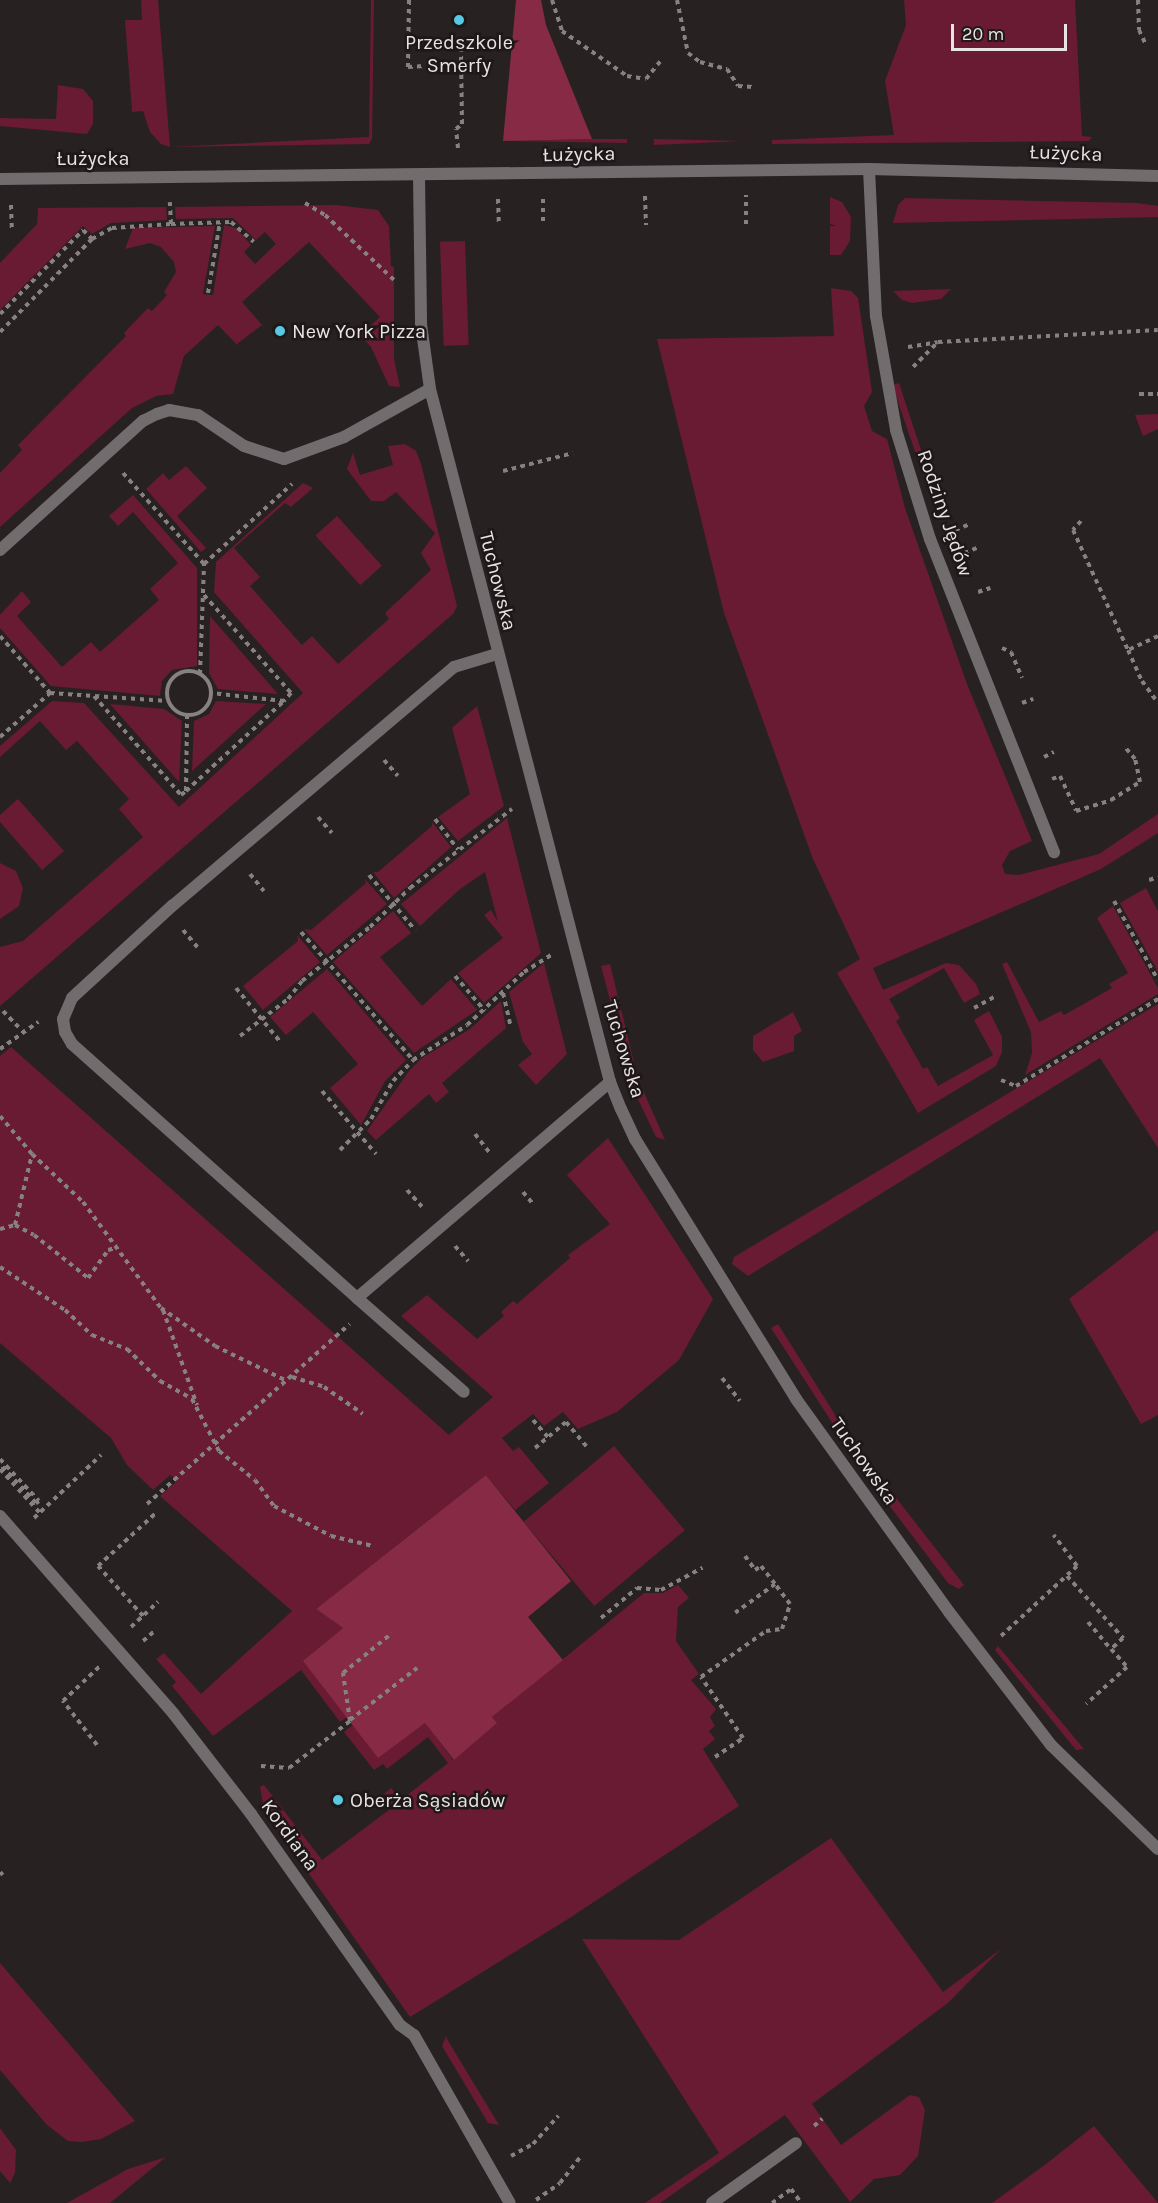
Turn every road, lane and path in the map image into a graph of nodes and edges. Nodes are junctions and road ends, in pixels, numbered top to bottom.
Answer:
1 (409, 0) edge
2 (552, 0) edge
3 (677, 0) edge
4 (1138, 0) edge
5 (1145, 43) dead end
6 (461, 49) dead end
7 (662, 58) dead end
8 (424, 66) dead end
9 (753, 87) dead end
10 (457, 143) dead end
11 (869, 169) junction
12 (419, 176) junction
13 (1158, 176) edge
14 (0, 179) edge
15 (746, 199) dead end
16 (299, 200) dead end
17 (170, 201) dead end
18 (645, 202) dead end
19 (543, 204) dead end
20 (498, 206) dead end
21 (11, 209) dead end
22 (220, 222) junction
23 (171, 224) junction
24 (746, 224) dead end
25 (543, 225) dead end
26 (646, 225) dead end
27 (499, 226) dead end
28 (12, 231) dead end
29 (92, 239) junction
30 (254, 242) dead end
31 (398, 282) dead end
32 (208, 293) dead end
33 (0, 314) edge
34 (1158, 330) edge
35 (0, 332) edge
36 (938, 342) junction
37 (899, 350) dead end
38 (907, 372) dead end
39 (430, 389) junction
40 (1139, 394) dead end
41 (1158, 394) edge
42 (573, 453) dead end
43 (503, 471) dead end
44 (122, 472) dead end
45 (298, 479) dead end
46 (1081, 521) dead end
47 (0, 550) edge
48 (204, 564) junction
49 (204, 595) junction
50 (0, 636) edge
51 (1158, 636) edge
52 (1001, 648) dead end
53 (1128, 650) junction
54 (497, 654) junction
55 (200, 674) junction
56 (1022, 678) dead end
57 (50, 693) junction
58 (211, 693) junction
59 (93, 696) junction
60 (168, 701) junction
61 (284, 701) junction
62 (1158, 703) edge
63 (187, 716) junction
64 (0, 737) edge
65 (1124, 746) dead end
66 (380, 755) dead end
67 (398, 776) dead end
68 (1050, 780) dead end
69 (186, 791) junction
70 (536, 800) junction
71 (313, 811) dead end
72 (435, 819) dead end
73 (332, 833) dead end
74 (458, 849) junction
75 (1054, 852) dead end
76 (246, 869) dead end
77 (369, 875) dead end
78 (1158, 877) edge
79 (1149, 880) dead end
80 (264, 891) dead end
81 (1114, 901) dead end
82 (393, 904) junction
83 (182, 930) dead end
84 (416, 930) dead end
85 (301, 932) dead end
86 (575, 947) junction
87 (198, 948) dead end
88 (327, 962) junction
89 (455, 976) dead end
90 (1158, 980) edge
91 (236, 988) dead end
92 (503, 992) junction
93 (997, 995) dead end
94 (1158, 999) edge
95 (974, 1008) dead end
96 (3, 1011) dead end
97 (484, 1011) junction
98 (260, 1018) junction
99 (63, 1019) junction
100 (510, 1024) dead end
101 (22, 1031) junction
102 (240, 1036) dead end
103 (282, 1044) dead end
104 (1, 1046) edge
105 (413, 1060) junction
106 (1001, 1080) dead end
107 (610, 1082) junction
108 (322, 1091) dead end
109 (0, 1116) edge
110 (359, 1134) junction
111 (340, 1150) dead end
112 (32, 1154) junction
113 (376, 1154) dead end
114 (15, 1225) junction
115 (0, 1230) edge
116 (117, 1248) junction
117 (0, 1267) edge
118 (362, 1302) junction
119 (161, 1308) junction
120 (722, 1378) dead end
121 (289, 1379) junction
122 (464, 1392) dead end
123 (740, 1401) dead end
124 (197, 1406) junction
125 (363, 1414) dead end
126 (533, 1419) dead end
127 (548, 1437) junction
128 (214, 1443) junction
129 (535, 1448) dead end
130 (589, 1449) dead end
131 (101, 1455) dead end
132 (0, 1461) edge
133 (0, 1469) edge
134 (147, 1504) dead end
135 (157, 1512) dead end
136 (0, 1516) edge
137 (1054, 1535) dead end
138 (373, 1546) dead end
139 (745, 1556) dead end
140 (702, 1568) dead end
141 (1067, 1576) junction
142 (775, 1584) junction
143 (158, 1602) dead end
144 (735, 1613) dead end
145 (143, 1616) junction
146 (601, 1618) dead end
147 (1088, 1622) dead end
148 (136, 1623) dead end
149 (157, 1629) dead end
150 (392, 1633) dead end
151 (149, 1637) dead end
152 (995, 1642) dead end
153 (1111, 1649) junction
154 (417, 1668) dead end
155 (92, 1672) dead end
156 (1086, 1704) dead end
157 (350, 1721) junction
158 (97, 1745) dead end
159 (715, 1757) dead end
160 (261, 1766) dead end
161 (1158, 1849) edge
162 (558, 2116) dead end
163 (795, 2143) dead end
164 (516, 2154) dead end
165 (580, 2157) dead end
166 (541, 2198) dead end
167 (510, 2203) edge
168 (712, 2203) edge
169 (772, 2203) edge
170 (801, 2203) edge

1 - 8 path
2 - 7 path
3 - 9 path
4 - 5 path
6 - 10 path
11 - 12 street, Łużycka
11 - 13 street, Łużycka
11 - 75 street, Rodziny Jędów
12 - 14 street, Łużycka
12 - 39 street, Tuchowska
15 - 24 path
16 - 31 path
17 - 23 path
18 - 26 path
19 - 25 path
20 - 27 path
21 - 28 path
22 - 23 path
22 - 30 path
22 - 32 path
23 - 29 path
29 - 33 path
29 - 35 path
34 - 36 path
36 - 37 path
36 - 38 path
39 - 47 street
39 - 54 street, Tuchowska
40 - 41 path
42 - 43 path
44 - 48 path
45 - 48 path
46 - 53 path
48 - 49 path
49 - 55 path
49 - 61 path
50 - 57 path
51 - 53 path
52 - 56 path
53 - 62 path
54 - 70 street, Tuchowska
54 - 99 street
55 - 58 path
55 - 60 path
57 - 59 path
57 - 64 path
58 - 61 path
58 - 63 path
59 - 60 path
59 - 69 path
60 - 63 path
61 - 69 path
63 - 69 path
65 - 68 path
66 - 67 path
70 - 74 path
70 - 86 street, Tuchowska
71 - 73 path
72 - 74 path
74 - 82 path
76 - 80 path
77 - 82 path
78 - 79 path
81 - 90 path
82 - 84 path
82 - 88 path
83 - 87 path
85 - 88 path
86 - 92 path
86 - 107 street, Tuchowska
88 - 98 path
88 - 105 path
89 - 97 path
91 - 98 path
92 - 97 path
92 - 100 path
93 - 95 path
94 - 106 path
96 - 101 path
97 - 105 path
98 - 102 path
98 - 103 path
99 - 101 path
99 - 118 street
101 - 104 path
105 - 110 path
107 - 118 street
107 - 161 street, Tuchowska
108 - 110 path
109 - 112 path
110 - 111 path
110 - 113 path
112 - 114 path
112 - 116 path
114 - 115 path
114 - 116 path
116 - 119 path
117 - 124 path
118 - 121 path
118 - 122 street
119 - 121 path
119 - 124 path
120 - 123 path
121 - 125 path
121 - 128 path
124 - 128 path
126 - 127 path
127 - 129 path
127 - 130 path
128 - 134 path
128 - 138 path
131 - 133 path
132 - 132 path
135 - 145 path
136 - 167 street, Kordiana
137 - 141 path
139 - 142 path
140 - 146 path
141 - 152 path
141 - 153 path
142 - 144 path
142 - 159 path
143 - 145 path
145 - 148 path
147 - 153 path
149 - 151 path
150 - 157 path
153 - 156 path
154 - 157 path
155 - 158 path
157 - 160 path
162 - 164 path
163 - 168 street
165 - 166 path
169 - 170 path

